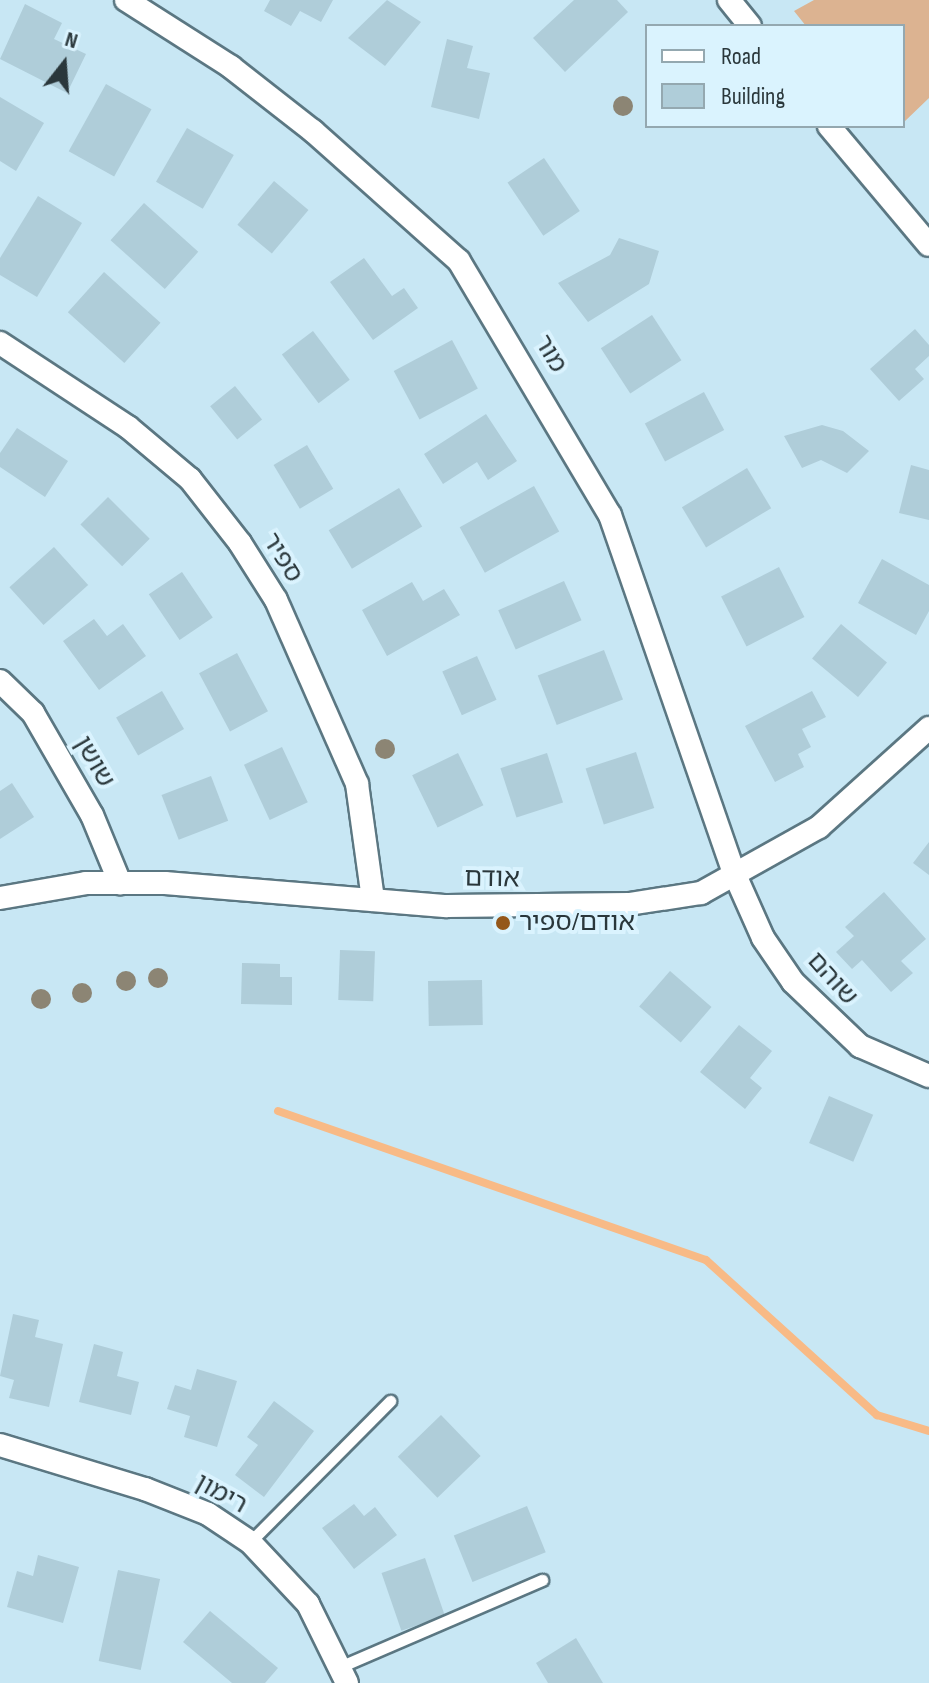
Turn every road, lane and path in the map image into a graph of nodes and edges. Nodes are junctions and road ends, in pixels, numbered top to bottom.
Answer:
1 (126, 0) edge
2 (729, 0) edge
3 (748, 24) edge
4 (831, 128) edge
5 (929, 245) edge
6 (0, 343) edge
7 (0, 681) edge
8 (929, 728) edge
9 (735, 875) junction
10 (120, 883) junction
11 (0, 898) edge
12 (373, 900) junction
13 (929, 1076) edge
14 (390, 1401) dead end
15 (0, 1445) edge
16 (250, 1542) junction
17 (542, 1580) dead end
18 (344, 1674) edge

1 - 9 street, מור
2 - 3 street
4 - 5 street
6 - 12 street, ספיר
7 - 10 street, שושן
8 - 9 street, אודם
9 - 12 street, אודם
9 - 13 street, שוהם
10 - 11 street, אודם
10 - 12 street, אודם
14 - 16 lane
15 - 16 street, רימון
16 - 18 street, רימון
17 - 18 lane

